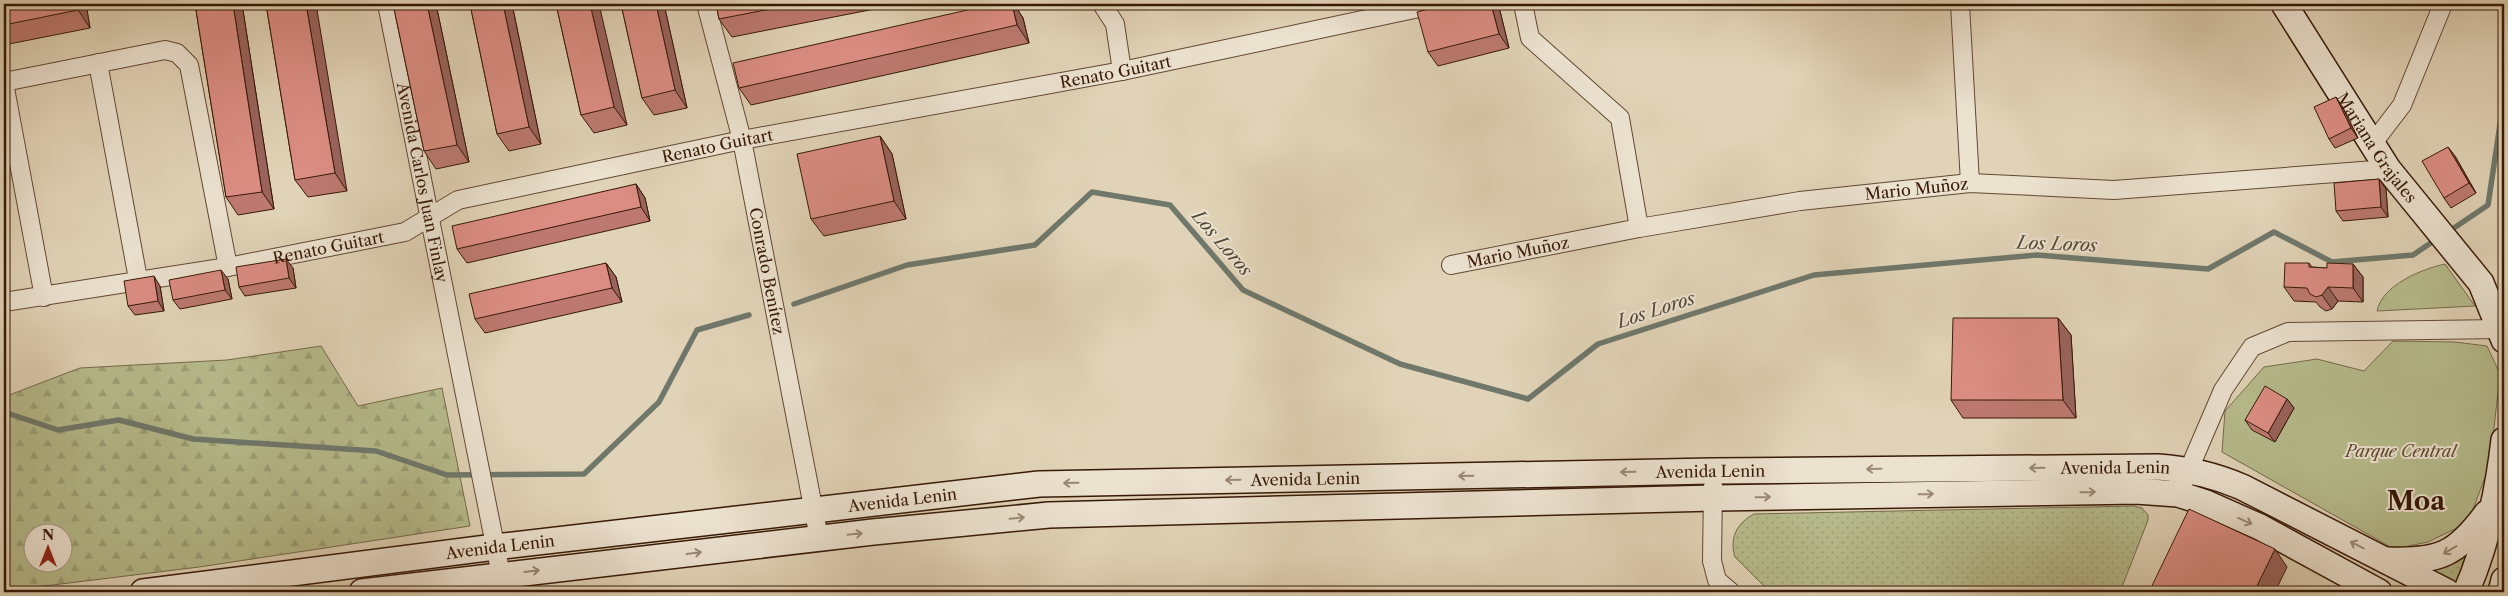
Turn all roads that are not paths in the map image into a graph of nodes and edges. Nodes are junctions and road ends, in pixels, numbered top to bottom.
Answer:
1 (387, 4) edge
2 (706, 4) edge
3 (1102, 4) edge
4 (1438, 4) edge
5 (1523, 4) edge
6 (1960, 4) edge
7 (2284, 4) edge
8 (2443, 4) edge
9 (98, 64) junction
10 (1122, 71) junction
11 (4, 82) edge
12 (742, 140) junction
13 (2373, 142) junction
14 (2388, 169) junction
15 (1970, 183) junction
16 (430, 217) junction
17 (1640, 228) junction
18 (1451, 265) dead end
19 (228, 267) junction
20 (2473, 275) junction
21 (138, 279) junction
22 (44, 297) junction
23 (2504, 297) edge
24 (4, 302) edge
25 (2502, 334) edge
26 (2504, 440) edge
27 (2190, 469) junction
28 (1712, 471) junction
29 (2178, 494) junction
30 (1714, 498) junction
31 (2494, 502) junction
32 (812, 508) junction
33 (819, 538) junction
34 (495, 546) junction
35 (2386, 560) junction
36 (501, 575) junction
37 (2504, 580) edge
38 (143, 592) edge
39 (362, 592) edge
40 (1730, 592) edge
41 (2379, 592) edge
42 (2447, 592) edge
43 (2466, 592) edge
44 (2501, 592) edge

1 - 16 street, Avenida Carlos Juan Finlay
2 - 12 street, Conrado Benítez
3 - 10 street
4 - 10 street, Renato Guitart
5 - 17 street
6 - 15 street
7 - 13 main road, Mariana Grajales
8 - 13 street
9 - 11 street
9 - 19 street
9 - 21 street
10 - 12 street, Renato Guitart
11 - 22 street
12 - 16 street, Renato Guitart
12 - 32 street, Conrado Benítez
13 - 14 main road, Mariana Grajales
14 - 15 street, Mario Muñoz
14 - 20 main road, Mariana Grajales
15 - 17 street, Mario Muñoz
16 - 19 street, Renato Guitart
16 - 34 street, Avenida Carlos Juan Finlay
17 - 18 street, Mario Muñoz
19 - 21 street, Renato Guitart
20 - 23 main road, Mariana Grajales
20 - 25 main road, Mariana Grajales
21 - 22 street, Renato Guitart
22 - 24 street, Renato Guitart
23 - 25 main road
25 - 27 street
26 - 31 main road
27 -> 28 main road, Avenida Lenin
27 - 29 street
35 -> 27 main road, Avenida Lenin
28 - 30 street
28 -> 32 main road, Avenida Lenin
30 -> 29 main road, Avenida Lenin
29 -> 41 main road, Avenida Lenin
33 -> 30 main road, Avenida Lenin
30 - 40 street
31 -> 35 main road
31 - 43 main road
32 - 33 street, Conrado Benítez
32 - 34 main road, Avenida Lenin
36 -> 33 main road, Avenida Lenin
34 - 36 street
34 - 38 main road, Avenida Lenin
35 - 42 main road, Avenida Lenin
36 - 39 main road, Avenida Lenin
37 - 44 main road

